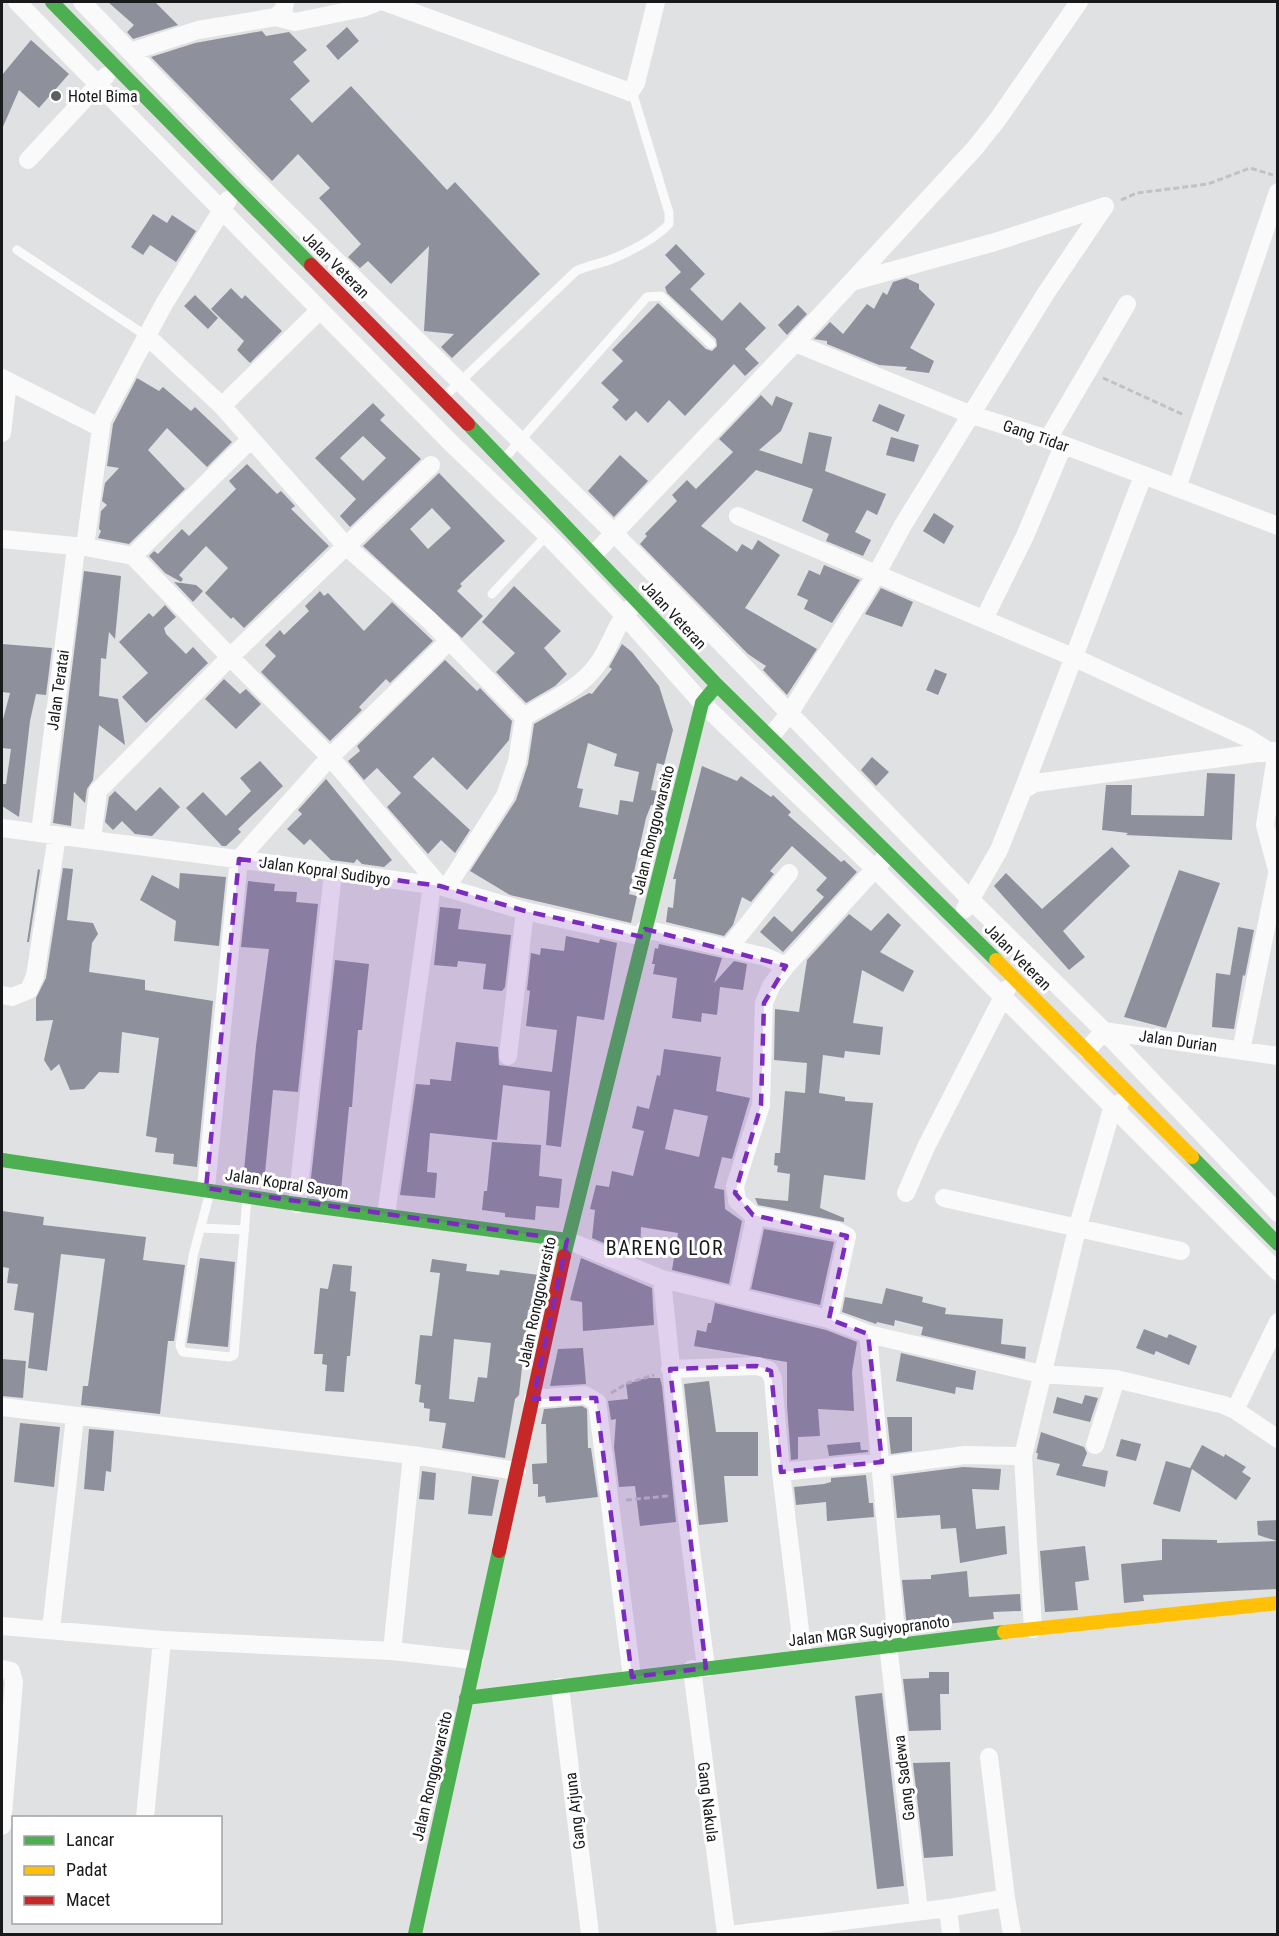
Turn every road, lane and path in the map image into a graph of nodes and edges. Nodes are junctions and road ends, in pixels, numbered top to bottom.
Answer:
1 (17, 2) edge
2 (52, 2) edge
3 (82, 2) edge
4 (285, 2) edge
5 (378, 2) edge
6 (385, 2) edge
7 (656, 2) edge
8 (1079, 2) edge
9 (276, 17) junction
10 (130, 52) junction
11 (116, 66) junction
12 (98, 84) junction
13 (632, 91) junction
14 (28, 160) dead end
15 (250, 176) junction
16 (1278, 177) edge
17 (237, 190) junction
18 (1278, 192) edge
19 (1105, 206) junction
20 (220, 208) junction
21 (17, 250) dead end
22 (850, 282) junction
23 (1126, 304) dead end
24 (320, 310) junction
25 (147, 337) junction
26 (795, 343) junction
27 (711, 344) dead end
28 (1088, 370) junction
29 (5, 380) edge
30 (460, 383) junction
31 (443, 398) junction
32 (222, 406) junction
33 (485, 407) junction
34 (972, 415) junction
35 (1198, 422) junction
36 (468, 424) junction
37 (99, 427) junction
38 (2, 433) edge
39 (251, 439) junction
40 (521, 442) junction
41 (1056, 442) junction
42 (451, 443) junction
43 (503, 460) junction
44 (1143, 476) junction
45 (1177, 488) junction
46 (738, 516) dead end
47 (1278, 526) edge
48 (613, 532) junction
49 (547, 535) junction
50 (2, 539) edge
51 (81, 547) junction
52 (347, 547) junction
53 (595, 553) junction
54 (133, 556) junction
55 (876, 575) junction
56 (492, 594) dead end
57 (638, 600) junction
58 (624, 615) junction
59 (984, 619) junction
60 (450, 640) junction
61 (230, 657) junction
62 (1073, 657) junction
63 (717, 685) junction
64 (702, 703) junction
65 (789, 714) junction
66 (524, 717) junction
67 (771, 736) junction
68 (1274, 751) edge
69 (330, 757) junction
70 (1023, 790) junction
71 (2, 828) edge
72 (48, 834) junction
73 (92, 839) junction
74 (891, 853) junction
75 (239, 859) junction
76 (874, 868) junction
77 (333, 873) junction
78 (789, 873) dead end
79 (1278, 874) edge
80 (439, 886) junction
81 (970, 900) junction
82 (525, 911) junction
83 (958, 921) junction
84 (644, 933) junction
85 (728, 949) junction
86 (786, 966) junction
87 (1014, 977) junction
88 (2, 995) edge
89 (1002, 999) junction
90 (1104, 1030) junction
91 (1087, 1050) junction
92 (1241, 1051) junction
93 (508, 1056) dead end
94 (1278, 1056) edge
95 (1131, 1094) junction
96 (1112, 1109) junction
97 (2, 1160) edge
98 (208, 1189) junction
99 (906, 1192) dead end
100 (248, 1196) junction
101 (944, 1198) dead end
102 (297, 1204) junction
103 (1278, 1213) edge
104 (386, 1215) junction
105 (753, 1215) junction
106 (201, 1228) junction
107 (1077, 1229) junction
108 (245, 1230) junction
109 (567, 1240) junction
110 (1278, 1244) edge
111 (1181, 1251) dead end
112 (1264, 1258) junction
113 (1278, 1272) edge
114 (662, 1279) junction
115 (738, 1297) junction
116 (829, 1319) junction
117 (1278, 1322) edge
118 (868, 1334) junction
119 (670, 1370) junction
120 (1041, 1374) junction
121 (1116, 1379) junction
122 (533, 1399) junction
123 (597, 1402) junction
124 (2, 1407) edge
125 (1236, 1410) junction
126 (75, 1417) junction
127 (1278, 1439) edge
128 (1095, 1445) dead end
129 (412, 1455) junction
130 (1023, 1456) junction
131 (882, 1464) junction
132 (517, 1471) junction
133 (781, 1472) junction
134 (684, 1494) junction
135 (610, 1502) junction
136 (1278, 1603) edge
137 (2, 1626) edge
138 (51, 1629) junction
139 (1033, 1629) junction
140 (162, 1640) junction
141 (893, 1644) junction
142 (392, 1651) junction
143 (803, 1655) junction
144 (474, 1660) junction
145 (699, 1668) junction
146 (2, 1669) edge
147 (632, 1677) junction
148 (560, 1687) junction
149 (466, 1698) junction
150 (989, 1756) dead end
151 (145, 1816) edge
152 (2, 1826) edge
153 (1006, 1898) junction
154 (948, 1908) junction
155 (919, 1910) junction
156 (860, 1927) edge
157 (770, 1933) edge
158 (415, 1935) edge
159 (590, 1935) edge
160 (726, 1935) edge
161 (736, 1935) edge
162 (951, 1935) edge
163 (1012, 1935) edge

1 - 12 street
2 - 11 street, Jalan Veteran
3 - 10 street
4 - 9 street
5 - 9 street
6 - 13 street
7 - 13 street
8 - 22 street
9 - 10 street
10 - 15 street
11 - 12 street
11 - 17 street, Jalan Veteran
12 - 14 street
12 - 20 street
13 - 30 lane
15 - 17 street, Jalan Teratai
15 - 30 street
16 - 19 path
17 - 20 street, Jalan Teratai
17 - 31 street, Jalan Veteran
18 - 35 street
19 - 22 street
19 - 34 street
20 - 24 street
20 - 25 street, Jalan Teratai
21 - 25 lane
22 - 26 street
23 - 28 street
24 - 32 street
24 - 42 street
25 - 32 street
25 - 37 street, Jalan Teratai
26 - 34 street, Gang Tidar
26 - 48 street
27 - 40 lane
28 - 35 path
28 - 41 street
29 - 37 street
29 - 38 street
30 - 31 lane
30 - 33 street
31 - 36 street, Jalan Veteran
32 - 39 street
33 - 36 street
33 - 40 street
34 - 41 street, Gang Tidar
34 - 55 street
35 - 45 street
36 - 42 street
36 - 43 street, Jalan Veteran
37 - 51 street, Jalan Teratai
39 - 52 street
39 - 54 street
40 - 43 lane
40 - 48 street
41 - 44 street, Gang Tidar
41 - 59 street
42 - 49 street
42 - 52 street
43 - 53 street, Jalan Veteran
44 - 45 street, Gang Tidar
44 - 62 street
45 - 47 street, Gang Tidar
46 - 55 street
48 - 53 street
48 - 65 street
49 - 56 lane
49 - 58 street
50 - 51 street
51 - 54 street
51 - 72 street, Jalan Teratai
52 - 60 street
52 - 61 street
53 - 57 street, Jalan Veteran
54 - 61 street
55 - 59 street
55 - 65 street
57 - 58 street
57 - 63 street, Jalan Veteran
58 - 64 street
58 - 66 street
59 - 62 street
60 - 66 street
60 - 69 street
61 - 69 street
61 - 73 street
62 - 68 street
62 - 70 street
63 - 64 street, Jalan Ronggowarsito
63 - 67 street, Jalan Veteran
64 - 76 street
64 - 84 street, Jalan Ronggowarsito
65 - 67 street
65 - 81 street
66 - 80 street
67 - 74 street, Jalan Veteran
68 - 70 street
68 - 79 street
69 - 75 street
69 - 80 street
70 - 81 street
71 - 72 street, Jalan Kopral Sudibyo
72 - 73 street, Jalan Kopral Sudibyo
72 - 88 street, Jalan Teratai
73 - 75 street, Jalan Kopral Sudibyo
74 - 76 street
74 - 83 street, Jalan Veteran
75 - 77 street, Jalan Kopral Sudibyo
75 - 98 street
76 - 86 street
76 - 89 street
77 - 80 street, Jalan Kopral Sudibyo
77 - 102 street
78 - 85 street
79 - 92 street
80 - 82 street, Jalan Kopral Sudibyo
80 - 104 street
81 - 83 street
81 - 90 street
82 - 84 street, Jalan Kopral Sudibyo
82 - 93 street
83 - 87 street, Jalan Veteran
84 - 85 street, Jalan Kopral Sudibyo
84 - 109 street, Jalan Ronggowarsito
85 - 86 street, Jalan Kopral Sudibyo
86 - 105 street
87 - 89 street
87 - 91 street, Jalan Veteran
89 - 96 street
89 - 99 street
90 - 91 street
90 - 92 street, Jalan Durian
90 - 103 street
91 - 95 street, Jalan Veteran
92 - 94 street, Jalan Durian
95 - 96 street
95 - 110 street, Jalan Veteran
96 - 107 street
96 - 112 street
97 - 98 street, Jalan Kopral Sayom
98 - 100 street, Jalan Kopral Sayom
98 - 106 lane
100 - 102 street, Jalan Kopral Sayom
100 - 108 lane
101 - 107 street
102 - 104 street, Jalan Kopral Sayom
104 - 109 street, Jalan Kopral Sayom
105 - 115 street
105 - 116 street
106 - 108 lane
106 - 108 lane
107 - 111 street
107 - 120 street
109 - 114 street
109 - 122 street, Jalan Ronggowarsito
110 - 112 street
112 - 113 street
114 - 115 street
114 - 119 street, Gang Nakula
115 - 116 street
116 - 118 street
117 - 125 street
118 - 120 street
118 - 131 street, Gang Sadewa
119 - 123 path
119 - 133 street
119 - 134 street, Gang Nakula
120 - 121 street
120 - 130 street
121 - 125 street
121 - 128 street
122 - 123 street
122 - 132 street, Jalan Ronggowarsito
123 - 135 street
124 - 126 street
125 - 127 street
126 - 129 street
126 - 138 street
129 - 132 street
129 - 142 street
130 - 131 street
130 - 139 street
131 - 133 street
131 - 141 street, Gang Sadewa
132 - 144 street, Jalan Ronggowarsito
133 - 143 street
134 - 135 path
134 - 145 street, Gang Nakula
135 - 147 street
136 - 139 street, Jalan MGR Sugiyopranoto
137 - 138 street
138 - 140 street
139 - 141 street, Jalan MGR Sugiyopranoto
140 - 142 street
140 - 151 street
141 - 143 street, Jalan MGR Sugiyopranoto
141 - 155 street, Gang Sadewa
142 - 144 street
143 - 145 street, Jalan MGR Sugiyopranoto
144 - 149 street, Jalan Ronggowarsito
145 - 147 street, Jalan MGR Sugiyopranoto
145 - 160 street, Gang Nakula
146 - 152 street
147 - 148 street, Jalan MGR Sugiyopranoto
148 - 149 street, Jalan MGR Sugiyopranoto
148 - 159 street, Gang Arjuna
149 - 158 street, Jalan Ronggowarsito
150 - 153 street
153 - 154 street
153 - 163 street
154 - 155 street
154 - 162 street
155 - 156 street
156 - 157 street
157 - 161 street

